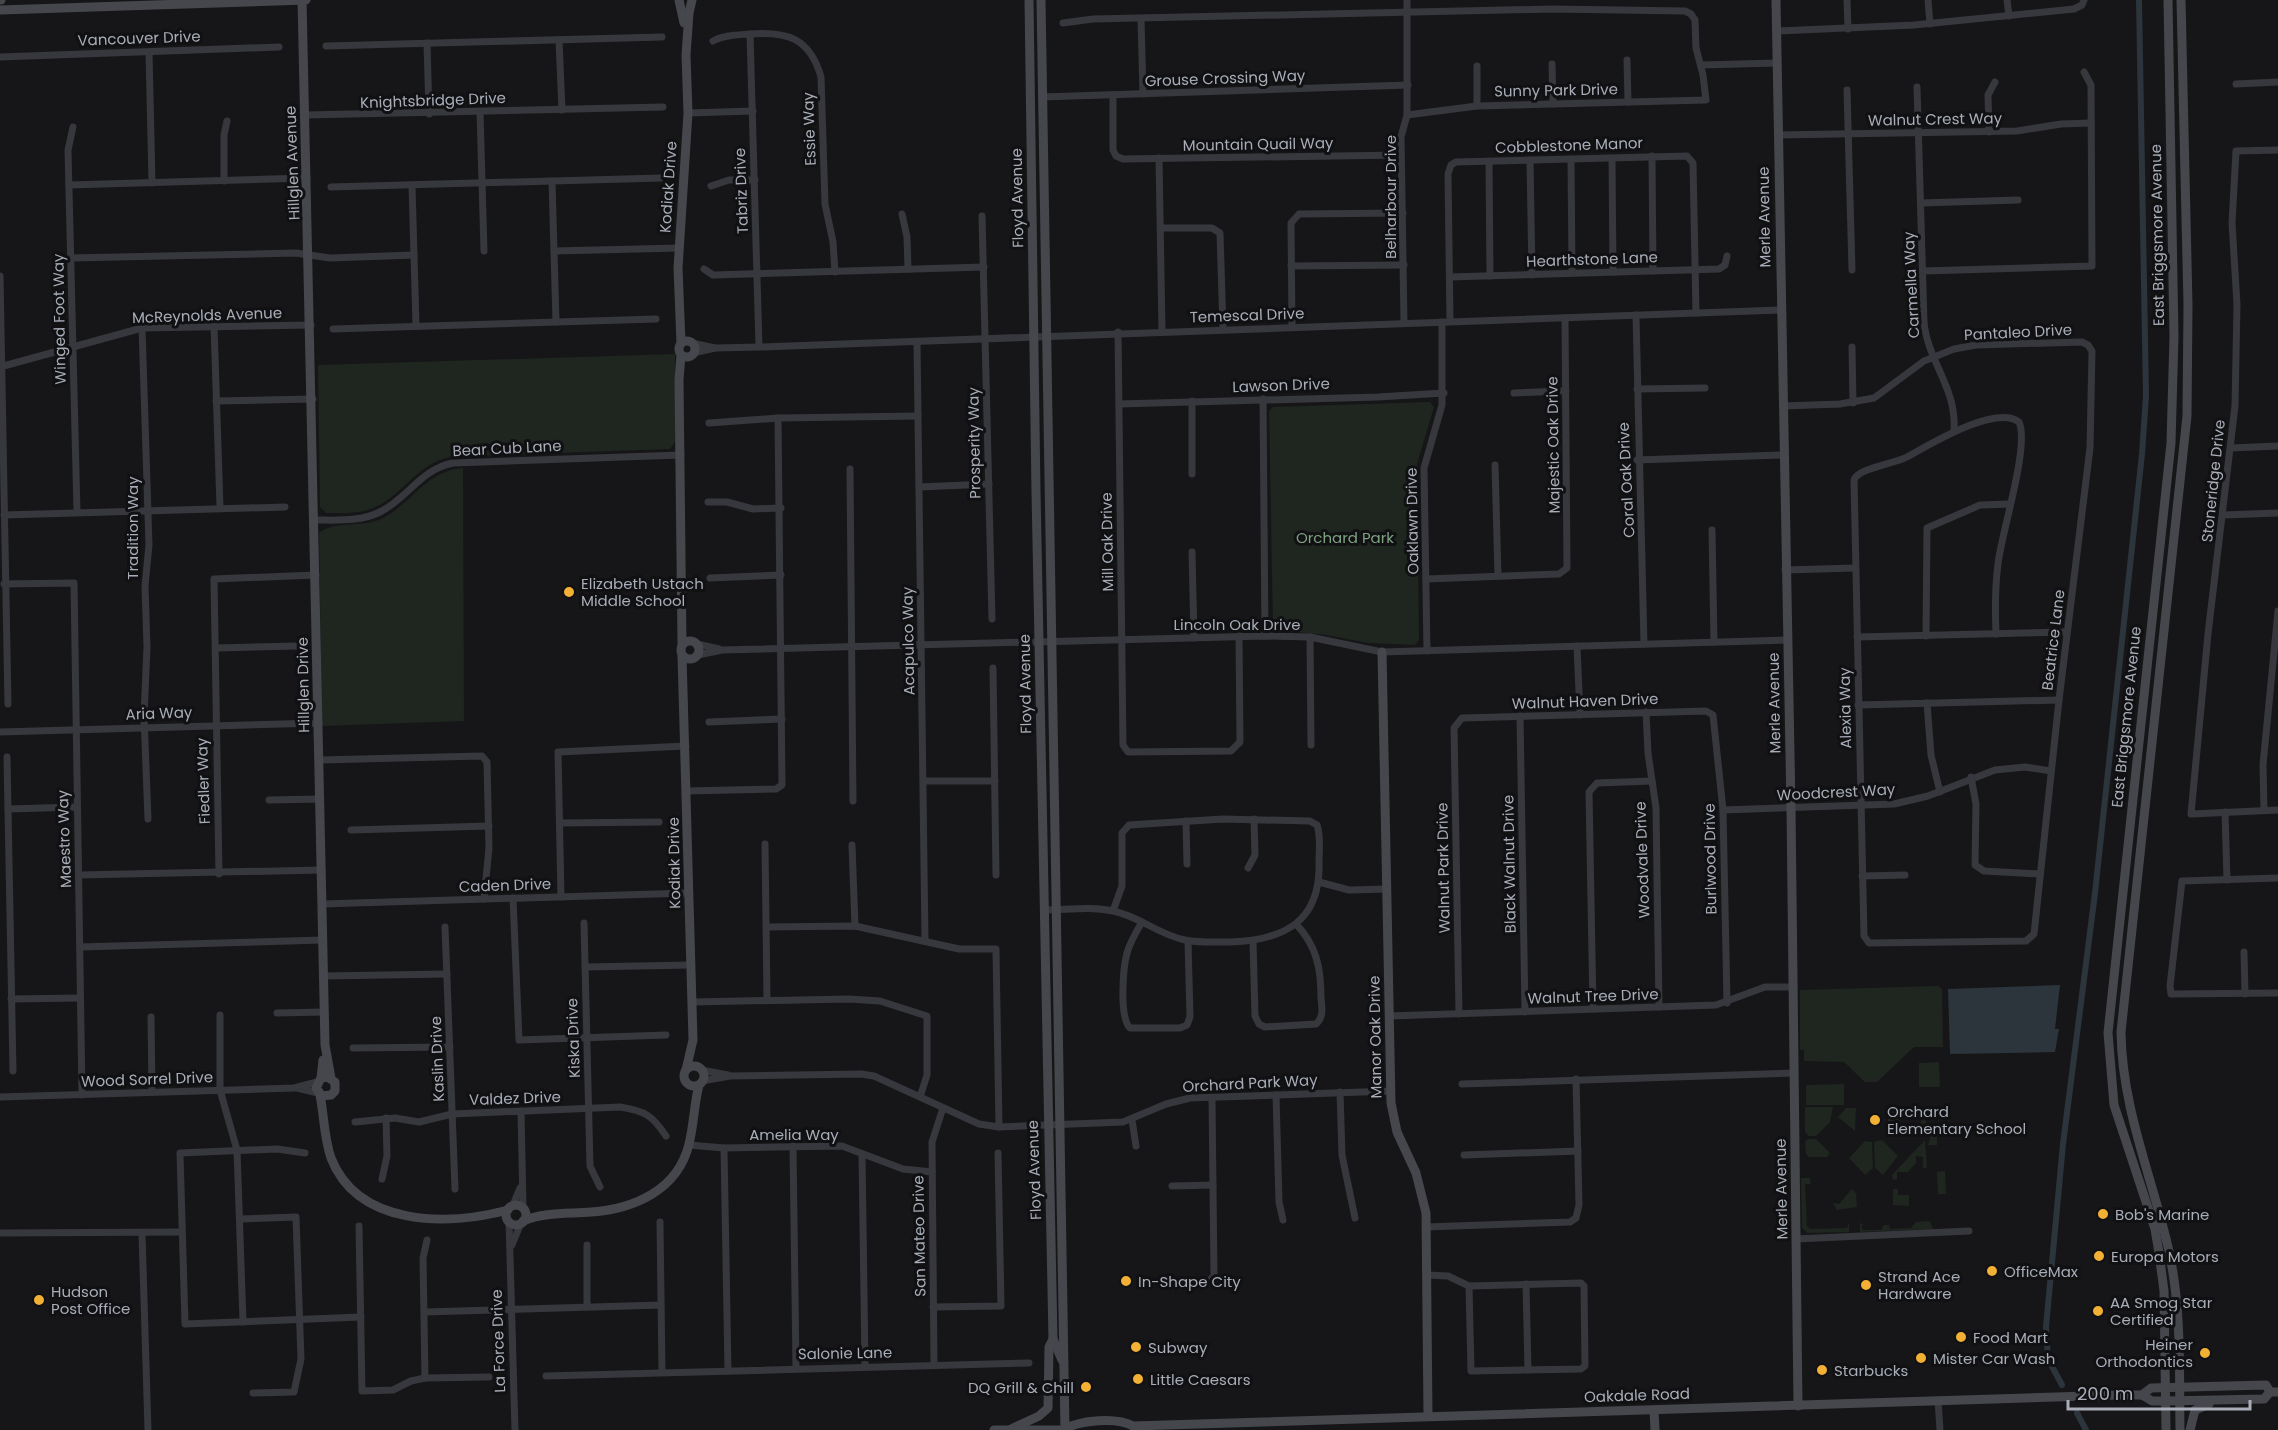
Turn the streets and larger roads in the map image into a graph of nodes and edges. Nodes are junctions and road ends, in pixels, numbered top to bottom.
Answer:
1 (304, 0) edge
2 (679, 0) edge
3 (692, 0) edge
4 (1029, 0) edge
5 (1041, 0) edge
6 (1407, 0) edge
7 (1776, 0) edge
8 (1847, 0) edge
9 (1928, 0) edge
10 (2007, 0) edge
11 (2168, 0) edge
12 (2181, 0) edge
13 (2083, 3) edge
14 (0, 10) edge
15 (1407, 14) junction
16 (2008, 16) junction
17 (1141, 19) junction
18 (1063, 23) dead end
19 (1930, 24) junction
20 (1848, 29) junction
21 (1776, 31) junction
22 (750, 34) junction
23 (662, 37) dead end
24 (560, 40) junction
25 (713, 41) dead end
26 (427, 43) junction
27 (326, 46) dead end
28 (279, 47) dead end
29 (149, 52) junction
30 (686, 55) junction
31 (0, 57) edge
32 (1627, 60) dead end
33 (1777, 63) junction
34 (1552, 64) dead end
35 (1701, 65) junction
36 (1477, 66) dead end
37 (2084, 72) dead end
38 (1995, 82) dead end
39 (2278, 82) edge
40 (2236, 84) dead end
41 (1408, 85) junction
42 (1917, 87) dead end
43 (1847, 90) dead end
44 (1143, 94) junction
45 (1113, 95) junction
46 (1041, 97) junction
47 (1628, 102) junction
48 (1553, 104) junction
49 (1477, 106) junction
50 (663, 107) dead end
51 (561, 110) junction
52 (753, 111) junction
53 (480, 112) junction
54 (688, 113) junction
55 (429, 114) junction
56 (306, 115) junction
57 (1407, 115) junction
58 (227, 121) dead end
59 (2091, 123) junction
60 (73, 127) dead end
61 (1919, 132) junction
62 (1989, 132) junction
63 (1848, 134) junction
64 (1778, 135) junction
65 (2278, 150) edge
66 (1401, 155) junction
67 (1652, 156) junction
68 (1159, 158) junction
69 (1612, 158) junction
70 (1571, 159) junction
71 (1530, 160) junction
72 (1489, 161) junction
73 (307, 178) junction
74 (661, 178) dead end
75 (754, 180) junction
76 (224, 181) junction
77 (552, 181) junction
78 (152, 183) junction
79 (482, 183) junction
80 (412, 185) junction
81 (69, 186) junction
82 (711, 186) dead end
83 (331, 187) dead end
84 (2018, 200) dead end
85 (1921, 203) junction
86 (1403, 213) junction
87 (902, 214) dead end
88 (982, 216) dead end
89 (1161, 228) junction
90 (678, 248) junction
91 (484, 251) dead end
92 (554, 251) junction
93 (309, 255) junction
94 (414, 255) junction
95 (1727, 256) dead end
96 (71, 258) junction
97 (1404, 266) junction
98 (984, 267) junction
99 (1291, 267) junction
100 (704, 269) dead end
101 (908, 269) junction
102 (1695, 270) junction
103 (1852, 270) dead end
104 (1653, 271) junction
105 (1923, 271) junction
106 (835, 272) junction
107 (1613, 272) junction
108 (1572, 273) junction
109 (757, 274) junction
110 (1532, 275) junction
111 (0, 276) edge
112 (1490, 276) junction
113 (1449, 277) junction
114 (1781, 310) junction
115 (1696, 313) junction
116 (1636, 315) junction
117 (1565, 318) junction
118 (656, 319) dead end
119 (556, 322) junction
120 (1446, 322) junction
121 (1404, 323) junction
122 (311, 325) junction
123 (214, 326) junction
124 (416, 326) junction
125 (1292, 327) junction
126 (142, 328) junction
127 (333, 328) dead end
128 (1223, 329) junction
129 (1162, 331) junction
130 (1118, 332) junction
131 (1046, 337) junction
132 (1034, 338) junction
133 (985, 340) junction
134 (917, 342) junction
135 (2088, 345) joint
136 (72, 347) junction
137 (759, 347) junction
138 (1852, 347) dead end
139 (688, 348) junction
140 (1933, 357) junction
141 (1, 367) edge
142 (1705, 388) dead end
143 (1636, 389) junction
144 (1566, 391) junction
145 (1444, 393) junction
146 (1514, 393) dead end
147 (313, 399) junction
148 (1263, 399) junction
149 (216, 401) junction
150 (1192, 401) junction
151 (1853, 403) junction
152 (1119, 404) junction
153 (1783, 406) junction
154 (918, 416) junction
155 (778, 418) junction
156 (709, 423) dead end
157 (1954, 431) junction
158 (2278, 446) edge
159 (2230, 448) junction
160 (681, 455) junction
161 (1783, 455) junction
162 (1637, 460) junction
163 (1495, 465) dead end
164 (850, 469) dead end
165 (1192, 474) dead end
166 (989, 484) junction
167 (919, 488) junction
168 (708, 502) dead end
169 (2010, 504) junction
170 (220, 507) junction
171 (285, 507) dead end
172 (781, 508) junction
173 (148, 511) junction
174 (77, 512) junction
175 (2278, 513) edge
176 (4, 514) junction
177 (2223, 515) junction
178 (315, 520) junction
179 (1712, 530) dead end
180 (1192, 552) dead end
181 (1855, 568) junction
182 (1785, 570) junction
183 (316, 575) junction
184 (781, 575) junction
185 (1498, 576) junction
186 (710, 578) dead end
187 (1426, 579) junction
188 (4, 584) junction
189 (2278, 611) edge
190 (683, 614) junction
191 (992, 619) dead end
192 (2067, 632) junction
193 (1996, 634) junction
194 (1239, 636) junction
195 (1265, 636) junction
196 (1926, 636) junction
197 (1857, 637) junction
198 (1194, 638) junction
199 (1310, 638) junction
200 (1121, 640) junction
201 (1787, 640) junction
202 (1050, 642) junction
203 (1714, 642) junction
204 (695, 643) junction
205 (1039, 643) junction
206 (682, 644) junction
207 (1644, 644) junction
208 (921, 645) junction
209 (296, 646) dead end
210 (852, 646) junction
211 (1577, 646) junction
212 (216, 648) junction
213 (781, 648) junction
214 (722, 650) junction
215 (1427, 651) junction
216 (1382, 652) junction
217 (682, 656) junction
218 (696, 657) junction
219 (993, 668) dead end
220 (684, 685) junction
221 (2059, 700) junction
222 (1928, 703) junction
223 (8, 704) dead end
224 (1858, 705) junction
225 (1646, 712) junction
226 (1580, 715) junction
227 (1713, 715) joint
228 (1520, 717) junction
229 (782, 719) junction
230 (709, 722) dead end
231 (1456, 722) joint
232 (319, 723) junction
233 (215, 725) junction
234 (146, 727) junction
235 (75, 730) junction
236 (0, 732) edge
237 (1311, 745) dead end
238 (686, 746) junction
239 (7, 757) dead end
240 (320, 760) junction
241 (2051, 771) junction
242 (1971, 777) junction
243 (924, 781) junction
244 (995, 781) junction
245 (1652, 781) junction
246 (687, 791) junction
247 (1940, 792) junction
248 (320, 799) junction
249 (269, 800) dead end
250 (853, 801) dead end
251 (1860, 805) junction
252 (77, 807) junction
253 (1791, 808) junction
254 (8, 809) junction
255 (1723, 810) junction
256 (2264, 810) junction
257 (2278, 810) edge
258 (2225, 812) junction
259 (148, 819) dead end
260 (1254, 819) junction
261 (1186, 820) junction
262 (659, 822) dead end
263 (560, 823) junction
264 (489, 826) junction
265 (351, 830) dead end
266 (765, 844) dead end
267 (852, 845) dead end
268 (1187, 864) dead end
269 (1248, 868) dead end
270 (322, 870) junction
271 (219, 874) junction
272 (2040, 874) junction
273 (79, 875) junction
274 (996, 875) dead end
275 (1905, 875) dead end
276 (1862, 876) junction
277 (2278, 878) edge
278 (2227, 880) junction
279 (1319, 882) junction
280 (1386, 889) junction
281 (689, 893) junction
282 (561, 897) junction
283 (513, 898) junction
284 (484, 899) junction
285 (322, 904) junction
286 (1044, 910) junction
287 (1055, 910) junction
288 (1113, 911) junction
289 (1142, 922) junction
290 (584, 923) dead end
291 (1296, 924) junction
292 (855, 926) junction
293 (446, 927) dead end
294 (766, 927) junction
295 (323, 940) junction
296 (925, 940) junction
297 (1188, 941) junction
298 (1253, 941) junction
299 (1867, 942) joint
300 (80, 947) junction
301 (2244, 952) dead end
302 (691, 965) junction
303 (585, 967) junction
304 (447, 974) junction
305 (324, 976) junction
306 (1793, 987) junction
307 (2278, 993) edge
308 (2245, 994) junction
309 (80, 998) junction
310 (12, 999) junction
311 (767, 999) junction
312 (692, 1002) junction
313 (1727, 1003) junction
314 (1659, 1007) junction
315 (1593, 1009) junction
316 (324, 1012) junction
317 (1526, 1012) junction
318 (277, 1013) dead end
319 (220, 1014) dead end
320 (1459, 1014) junction
321 (1389, 1016) junction
322 (151, 1017) dead end
323 (666, 1035) dead end
324 (586, 1037) junction
325 (693, 1040) junction
326 (450, 1047) junction
327 (353, 1048) dead end
328 (700, 1069) junction
329 (687, 1070) junction
330 (13, 1071) dead end
331 (1794, 1073) junction
332 (730, 1076) junction
333 (323, 1079) junction
334 (1576, 1079) junction
335 (700, 1083) junction
336 (688, 1084) junction
337 (1462, 1084) dead end
338 (294, 1088) junction
339 (220, 1090) junction
340 (1391, 1091) junction
341 (152, 1092) junction
342 (1340, 1092) junction
343 (319, 1094) junction
344 (82, 1095) junction
345 (331, 1095) junction
346 (1276, 1095) junction
347 (0, 1097) edge
348 (920, 1097) junction
349 (1212, 1097) junction
350 (589, 1108) junction
351 (943, 1108) junction
352 (521, 1111) junction
353 (452, 1114) junction
354 (693, 1116) junction
355 (386, 1118) junction
356 (326, 1120) junction
357 (1132, 1120) junction
358 (355, 1122) dead end
359 (1047, 1125) junction
360 (1059, 1125) junction
361 (999, 1127) junction
362 (666, 1136) dead end
363 (689, 1145) junction
364 (792, 1146) junction
365 (1136, 1146) dead end
366 (724, 1148) junction
367 (237, 1150) junction
368 (1578, 1151) junction
369 (305, 1153) dead end
370 (998, 1153) dead end
371 (862, 1154) junction
372 (1464, 1155) dead end
373 (932, 1172) junction
374 (382, 1179) dead end
375 (1213, 1185) junction
376 (1172, 1186) dead end
377 (600, 1187) dead end
378 (455, 1190) dead end
379 (517, 1208) junction
380 (549, 1214) junction
381 (485, 1215) junction
382 (1355, 1218) dead end
383 (240, 1219) junction
384 (1283, 1220) dead end
385 (509, 1221) junction
386 (522, 1222) junction
387 (660, 1222) dead end
388 (359, 1226) dead end
389 (1426, 1227) junction
390 (1969, 1231) dead end
391 (181, 1232) junction
392 (0, 1233) edge
393 (142, 1234) junction
394 (1796, 1239) junction
395 (427, 1240) dead end
396 (587, 1245) dead end
397 (510, 1251) junction
398 (1427, 1275) junction
399 (1526, 1284) junction
400 (1173, 1286) dead end
401 (1469, 1286) junction
402 (661, 1305) junction
403 (587, 1307) junction
404 (933, 1307) junction
405 (512, 1310) junction
406 (425, 1312) junction
407 (361, 1317) junction
408 (299, 1320) junction
409 (243, 1322) junction
410 (1053, 1339) junction
411 (1029, 1363) dead end
412 (934, 1365) junction
413 (1064, 1365) junction
414 (866, 1366) junction
415 (796, 1368) junction
416 (728, 1371) junction
417 (1528, 1371) junction
418 (662, 1372) junction
419 (546, 1376) dead end
420 (489, 1377) dead end
421 (425, 1378) junction
422 (2165, 1387) junction
423 (2179, 1387) junction
424 (2274, 1392) edge
425 (253, 1393) dead end
426 (2142, 1395) junction
427 (1938, 1400) junction
428 (2165, 1401) junction
429 (2179, 1401) junction
430 (2216, 1401) junction
431 (1798, 1406) junction
432 (1654, 1410) junction
433 (1428, 1416) junction
434 (1131, 1428) edge
435 (1011, 1429) edge
436 (148, 1430) edge
437 (515, 1430) edge
438 (994, 1430) edge
439 (1065, 1430) edge
440 (1655, 1430) edge
441 (1940, 1430) edge
442 (2166, 1430) edge
443 (2180, 1430) edge
444 (2190, 1430) edge

1 - 14 street
1 - 56 street, Hillglen Avenue
2 - 30 street, Kodiak Drive
3 - 30 street, Kodiak Drive
4 - 132 street, Floyd Avenue
5 - 46 street, Floyd Avenue
6 - 15 street, Belharbour Drive
7 - 21 street, Merle Avenue
8 - 20 street
9 - 19 street
10 - 16 street
11 - 422 street, East Briggsmore Avenue
12 - 423 street, East Briggsmore Avenue
13 - 16 street
15 - 17 street
15 - 35 street
15 - 41 street, Belharbour Drive
16 - 19 street
17 - 18 street
17 - 44 street
19 - 20 street
20 - 21 street
21 - 33 street, Merle Avenue
22 - 25 street, Essie Way
22 - 52 street, Tabriz Drive
22 - 106 street, Essie Way
23 - 24 street
24 - 26 street
24 - 51 street
26 - 27 street
26 - 55 street
28 - 29 street, Vancouver Drive
29 - 31 street, Vancouver Drive
29 - 78 street
30 - 54 street, Kodiak Drive
32 - 47 street
33 - 35 street
33 - 64 street, Merle Avenue
34 - 48 street
35 - 47 street, Sunny Park Drive
36 - 49 street
37 - 59 street
38 - 62 street
39 - 40 street
41 - 44 street, Grouse Crossing Way
41 - 57 street, Belharbour Drive
42 - 61 street, Carmella Way
43 - 63 street
44 - 45 street, Grouse Crossing Way
45 - 46 street, Grouse Crossing Way
45 - 68 street, Mountain Quail Way
46 - 131 street, Floyd Avenue
47 - 48 street, Sunny Park Drive
48 - 49 street, Sunny Park Drive
49 - 57 street, Sunny Park Drive
50 - 51 street, Knightsbridge Drive
51 - 53 street, Knightsbridge Drive
52 - 54 street
52 - 75 street, Tabriz Drive
53 - 55 street, Knightsbridge Drive
53 - 79 street
54 - 90 street, Kodiak Drive
55 - 56 street, Knightsbridge Drive
56 - 73 street, Hillglen Avenue
57 - 66 street, Belharbour Drive
58 - 76 street
59 - 62 street, Walnut Crest Way
59 - 105 street
60 - 81 street, Winged Foot Way
61 - 62 street, Walnut Crest Way
61 - 63 street, Walnut Crest Way
61 - 85 street, Carmella Way
63 - 64 street, Walnut Crest Way
63 - 103 street
64 - 114 street, Merle Avenue
65 - 159 street, Stoneridge Drive
66 - 68 street, Mountain Quail Way
66 - 86 street, Belharbour Drive
67 - 69 street, Cobblestone Manor
67 - 102 street, Cobblestone Manor
67 - 104 street
68 - 89 street
69 - 70 street, Cobblestone Manor
69 - 107 street
70 - 71 street, Cobblestone Manor
70 - 108 street
71 - 72 street, Cobblestone Manor
71 - 110 street
72 - 112 street
72 - 113 street, Cobblestone Manor
73 - 76 street
73 - 93 street, Hillglen Avenue
74 - 77 street
75 - 82 street
75 - 109 street, Tabriz Drive
76 - 78 street
77 - 79 street
77 - 92 street
78 - 81 street
79 - 80 street
79 - 91 street
80 - 83 street
80 - 94 street
81 - 96 street, Winged Foot Way
84 - 85 street
85 - 105 street, Carmella Way
86 - 97 street, Belharbour Drive
86 - 99 street
87 - 101 street
88 - 98 street, Prosperity Way
89 - 128 street
89 - 129 street
90 - 92 street
90 - 139 street, Kodiak Drive
92 - 119 street
93 - 94 street
93 - 96 street
93 - 122 street, Hillglen Avenue
94 - 124 street
95 - 102 street, Hearthstone Lane
96 - 136 street, Winged Foot Way
97 - 99 street
97 - 121 street, Belharbour Drive
98 - 101 street
98 - 133 street, Prosperity Way
99 - 125 street
100 - 109 street
101 - 106 street
102 - 104 street, Hearthstone Lane
102 - 115 street, Cobblestone Manor
104 - 107 street, Hearthstone Lane
105 - 140 street, Carmella Way
106 - 109 street
107 - 108 street, Hearthstone Lane
108 - 110 street, Hearthstone Lane
109 - 137 street, Tabriz Drive
110 - 112 street, Hearthstone Lane
111 - 141 street
112 - 113 street, Hearthstone Lane
113 - 120 street, Cobblestone Manor
114 - 115 street, Temescal Drive
114 - 153 street, Merle Avenue
115 - 116 street, Temescal Drive
116 - 117 street, Temescal Drive
116 - 143 street, Coral Oak Drive
117 - 120 street, Temescal Drive
117 - 144 street, Majestic Oak Drive
118 - 119 street
119 - 124 street
120 - 121 street, Temescal Drive
120 - 145 street, Oaklawn Drive
121 - 125 street, Temescal Drive
122 - 123 street, McReynolds Avenue
122 - 147 street, Hillglen Drive
123 - 126 street, McReynolds Avenue
123 - 149 street
124 - 127 street
125 - 128 street, Temescal Drive
126 - 136 street, McReynolds Avenue
126 - 173 street, Tradition Way
128 - 129 street, Temescal Drive
129 - 130 street, Temescal Drive
130 - 131 street, Temescal Drive
130 - 152 street, Mill Oak Drive
131 - 132 street, Temescal Drive
131 - 202 street, Floyd Avenue
132 - 133 street, Temescal Drive
132 - 205 street, Floyd Avenue
133 - 134 street, Temescal Drive
133 - 166 street, Prosperity Way
134 - 137 street, Temescal Drive
134 - 154 street, Acapulco Way
135 - 140 street, Pantaleo Drive
135 - 192 street, Beatrice Lane
136 - 141 street, McReynolds Avenue
136 - 174 street, Winged Foot Way
137 - 139 street, Temescal Drive
138 - 151 street
139 - 160 street, Kodiak Drive
140 - 151 street, Pantaleo Drive
140 - 157 street, Carmella Way
141 - 176 street
142 - 143 street
143 - 162 street, Coral Oak Drive
144 - 146 street
144 - 185 street, Majestic Oak Drive
145 - 148 street, Lawson Drive
145 - 187 street, Oaklawn Drive
147 - 149 street
147 - 178 street, Hillglen Drive
148 - 150 street, Lawson Drive
148 - 195 street
149 - 170 street
150 - 152 street, Lawson Drive
150 - 165 street
151 - 153 street, Pantaleo Drive
152 - 200 street, Mill Oak Drive
153 - 161 street, Merle Avenue
154 - 155 street
154 - 167 street, Acapulco Way
155 - 156 street
155 - 172 street
157 - 169 street
157 - 181 street, Alexia Way
158 - 159 street
159 - 177 street, Stoneridge Drive
160 - 178 street, Bear Cub Lane
160 - 190 street, Kodiak Drive
161 - 162 street
161 - 182 street, Merle Avenue
162 - 207 street, Coral Oak Drive
163 - 185 street
164 - 210 street
166 - 167 street
166 - 191 street, Prosperity Way
167 - 208 street, Acapulco Way
168 - 172 street
169 - 193 street
169 - 196 street
170 - 171 street
170 - 173 street
172 - 184 street
173 - 174 street
173 - 234 street, Tradition Way
174 - 176 street
175 - 177 street
176 - 188 street
177 - 258 street, Stoneridge Drive
178 - 183 street, Hillglen Drive
179 - 203 street
180 - 198 street
181 - 182 street
181 - 197 street, Alexia Way
182 - 201 street, Merle Avenue
183 - 212 street, Fiedler Way
183 - 232 street, Hillglen Drive
184 - 186 street
184 - 213 street
185 - 187 street
187 - 215 street, Oaklawn Drive
188 - 223 street
188 - 235 street, Maestro Way
189 - 256 street
190 - 204 street, Kodiak Drive
190 - 206 street, Kodiak Drive
192 - 193 street
192 - 221 street, Beatrice Lane
193 - 196 street
194 - 195 street, Lincoln Oak Drive
194 - 198 street, Lincoln Oak Drive
194 - 200 street, Mill Oak Drive
195 - 199 street, Lincoln Oak Drive
196 - 197 street
197 - 224 street, Alexia Way
198 - 200 street, Lincoln Oak Drive
199 - 216 street, Lincoln Oak Drive
199 - 237 street
200 - 202 street, Lincoln Oak Drive
201 - 203 street, Lincoln Oak Drive
201 - 253 street, Merle Avenue
202 - 205 street, Lincoln Oak Drive
202 - 287 street, Floyd Avenue
203 - 207 street, Lincoln Oak Drive
204 - 206 street
204 - 214 street, Lincoln Oak Drive
204 - 218 street, Kodiak Drive
205 - 208 street, Lincoln Oak Drive
205 - 286 street, Floyd Avenue
206 - 217 street, Kodiak Drive
207 - 211 street, Lincoln Oak Drive
208 - 210 street, Lincoln Oak Drive
208 - 243 street, Acapulco Way
209 - 212 street
210 - 213 street, Lincoln Oak Drive
210 - 250 street
211 - 215 street, Lincoln Oak Drive
211 - 226 street
212 - 233 street, Fiedler Way
213 - 214 street, Lincoln Oak Drive
213 - 229 street
214 - 218 street, Lincoln Oak Drive
215 - 216 street, Lincoln Oak Drive
216 - 280 street, Manor Oak Drive
217 - 218 street
217 - 220 street, Kodiak Drive
218 - 220 street, Kodiak Drive
219 - 244 street
220 - 238 street, Kodiak Drive
221 - 222 street
221 - 241 street, Beatrice Lane
222 - 224 street
222 - 247 street
224 - 251 street, Alexia Way
225 - 226 street, Walnut Haven Drive
225 - 227 street, Walnut Haven Drive
225 - 245 street, Woodvale Drive
226 - 228 street, Walnut Haven Drive
227 - 255 street, Burlwood Drive
228 - 231 street, Walnut Haven Drive
228 - 317 street, Black Walnut Drive
229 - 230 street
229 - 246 street
231 - 320 street, Walnut Park Drive
232 - 233 street, Aria Way
232 - 240 street, Hillglen Drive
233 - 234 street, Aria Way
233 - 271 street, Fiedler Way
234 - 235 street, Aria Way
234 - 259 street, Tradition Way
235 - 236 street, Aria Way
235 - 252 street, Maestro Way
238 - 246 street, Kodiak Drive
238 - 263 street
239 - 254 street
240 - 248 street, Hillglen Drive
240 - 264 street
241 - 242 street, Woodcrest Way
241 - 272 street, Beatrice Lane
242 - 247 street, Woodcrest Way
242 - 272 street
243 - 244 street
243 - 296 street, Acapulco Way
244 - 274 street
245 - 314 street, Woodvale Drive
245 - 315 street
246 - 281 street, Kodiak Drive
247 - 251 street, Woodcrest Way
248 - 249 street
248 - 270 street, Hillglen Drive
251 - 253 street, Woodcrest Way
251 - 276 street, Alexia Way
252 - 254 street
252 - 273 street, Maestro Way
253 - 255 street, Woodcrest Way
253 - 306 street, Merle Avenue
254 - 310 street
255 - 313 street, Burlwood Drive
256 - 257 street
256 - 258 street
258 - 278 street
260 - 261 street
260 - 269 street
260 - 279 street
261 - 268 street
261 - 288 street
262 - 263 street
263 - 282 street
264 - 265 street
264 - 284 street
266 - 294 street
267 - 292 street
270 - 271 street
270 - 285 street, Hillglen Drive
271 - 273 street
272 - 299 street, Beatrice Lane
273 - 300 street, Maestro Way
275 - 276 street
276 - 299 street, Alexia Way
277 - 278 street
278 - 308 street
279 - 280 street
279 - 291 street
280 - 321 street, Manor Oak Drive
281 - 282 street, Caden Drive
281 - 302 street, Kodiak Drive
282 - 283 street, Caden Drive
283 - 284 street, Caden Drive
283 - 324 street
284 - 285 street, Caden Drive
285 - 295 street, Hillglen Drive
286 - 287 street
286 - 359 street, Floyd Avenue
287 - 288 street
287 - 360 street, Floyd Avenue
288 - 289 street
289 - 297 street
289 - 297 street
290 - 303 street, Kiska Drive
291 - 298 street
291 - 298 street
292 - 294 street
292 - 296 street
293 - 304 street, Kaslin Drive
294 - 311 street
295 - 300 street
295 - 305 street, Hillglen Drive
296 - 361 street
297 - 298 street
300 - 309 street, Maestro Way
301 - 308 street
302 - 303 street
302 - 312 street, Kodiak Drive
303 - 324 street, Kiska Drive
304 - 305 street
304 - 326 street, Kaslin Drive
305 - 316 street, Hillglen Drive
306 - 313 street, Walnut Tree Drive
306 - 331 street, Merle Avenue
307 - 308 street
309 - 310 street
309 - 344 street, Maestro Way
310 - 330 street
311 - 312 street
311 - 348 street
312 - 325 street, Kodiak Drive
313 - 314 street, Walnut Tree Drive
314 - 315 street, Walnut Tree Drive
315 - 317 street, Walnut Tree Drive
316 - 318 street
316 - 333 street, Hillglen Drive
317 - 320 street, Walnut Tree Drive
319 - 339 street
320 - 321 street, Walnut Tree Drive
321 - 340 street, Manor Oak Drive
322 - 341 street
323 - 324 street
324 - 350 street, Kiska Drive
325 - 328 street, Kodiak Drive
325 - 329 street, Kodiak Drive
326 - 327 street
326 - 353 street, Kaslin Drive
328 - 329 street
328 - 332 street, Orchard Park Way
328 - 335 street
329 - 336 street
331 - 334 street
331 - 394 street, Merle Avenue
332 - 335 street, Orchard Park Way
332 - 348 street, Orchard Park Way
333 - 338 street, Wood Sorrel Drive
333 - 343 street, Hillglen Drive
333 - 345 street, Hillglen Drive
334 - 337 street
334 - 368 street
335 - 336 street
335 - 354 street
336 - 354 street
338 - 339 street, Wood Sorrel Drive
338 - 343 street, Wood Sorrel Drive
339 - 341 street, Wood Sorrel Drive
339 - 367 street
340 - 342 street, Orchard Park Way
340 - 389 street, Manor Oak Drive
341 - 344 street, Wood Sorrel Drive
342 - 346 street, Orchard Park Way
342 - 382 street
343 - 345 street
343 - 356 street, Hillglen Drive
344 - 347 street, Wood Sorrel Drive
345 - 356 street, Hillglen Drive
346 - 349 street, Orchard Park Way
346 - 384 street
348 - 351 street, Orchard Park Way
349 - 357 street, Orchard Park Way
349 - 375 street
350 - 352 street, Valdez Drive
350 - 362 street, Valdez Drive
350 - 377 street, Kiska Drive
351 - 361 street, Orchard Park Way
351 - 373 street, San Mateo Drive
352 - 353 street, Valdez Drive
352 - 379 street, La Force Drive
353 - 355 street, Valdez Drive
353 - 378 street, Kaslin Drive
354 - 363 street
355 - 358 street, Valdez Drive
355 - 374 street
356 - 381 street, Hillglen Drive
357 - 360 street, Orchard Park Way
357 - 365 street
359 - 360 street, Orchard Park Way
359 - 361 street, Orchard Park Way
359 - 410 street, Floyd Avenue
360 - 413 street, Floyd Avenue
363 - 366 street, Amelia Way
363 - 380 street
364 - 366 street, Amelia Way
364 - 371 street, Amelia Way
364 - 415 street
366 - 416 street
367 - 369 street
367 - 383 street
367 - 391 street
368 - 372 street
368 - 389 street
370 - 404 street
371 - 373 street, Amelia Way
371 - 414 street
373 - 404 street, San Mateo Drive
375 - 376 street
375 - 400 street
379 - 380 street
379 - 381 street, Hillglen Drive
379 - 385 street, La Force Drive
379 - 386 street, La Force Drive
380 - 386 street
381 - 385 street, Hillglen Drive
383 - 408 street
383 - 409 street
385 - 386 street
385 - 397 street, La Force Drive
386 - 397 street, La Force Drive
387 - 402 street
388 - 407 street
389 - 398 street, Manor Oak Drive
390 - 394 street
391 - 393 street
391 - 409 street
392 - 393 street
393 - 436 street
394 - 431 street, Merle Avenue
395 - 406 street
396 - 403 street
397 - 405 street, La Force Drive
398 - 401 street
398 - 433 street, Manor Oak Drive
399 - 401 street
399 - 417 street
399 - 417 street
401 - 417 street
402 - 403 street
402 - 418 street
403 - 405 street
404 - 412 street, San Mateo Drive
405 - 406 street
405 - 437 street, La Force Drive
406 - 421 street
407 - 408 street
407 - 421 street
408 - 409 street
408 - 425 street
410 - 413 street, Floyd Avenue
410 - 435 street
411 - 412 street, Salonie Lane
412 - 414 street, Salonie Lane
413 - 439 street, Floyd Avenue
414 - 415 street, Salonie Lane
415 - 416 street, Salonie Lane
416 - 418 street, Salonie Lane
418 - 419 street, Salonie Lane
420 - 421 street
422 - 423 street, Oakdale Road
422 - 426 street, Oakdale Road
422 - 428 street, East Briggsmore Avenue
423 - 424 street, Oakdale Road
423 - 429 street, East Briggsmore Avenue
424 - 430 street, Oakdale Road
426 - 427 street, Oakdale Road
426 - 428 street, Oakdale Road
427 - 431 street, Oakdale Road
427 - 441 street
428 - 429 street, Oakdale Road
428 - 442 street, East Briggsmore Avenue
429 - 430 street, Oakdale Road
429 - 443 street, East Briggsmore Avenue
430 - 444 street
431 - 432 street, Oakdale Road
432 - 433 street, Oakdale Road
432 - 440 street
433 - 434 street, Oakdale Road
434 - 439 street, Oakdale Road
435 - 438 street, Oakdale Road
435 - 439 street, Oakdale Road

